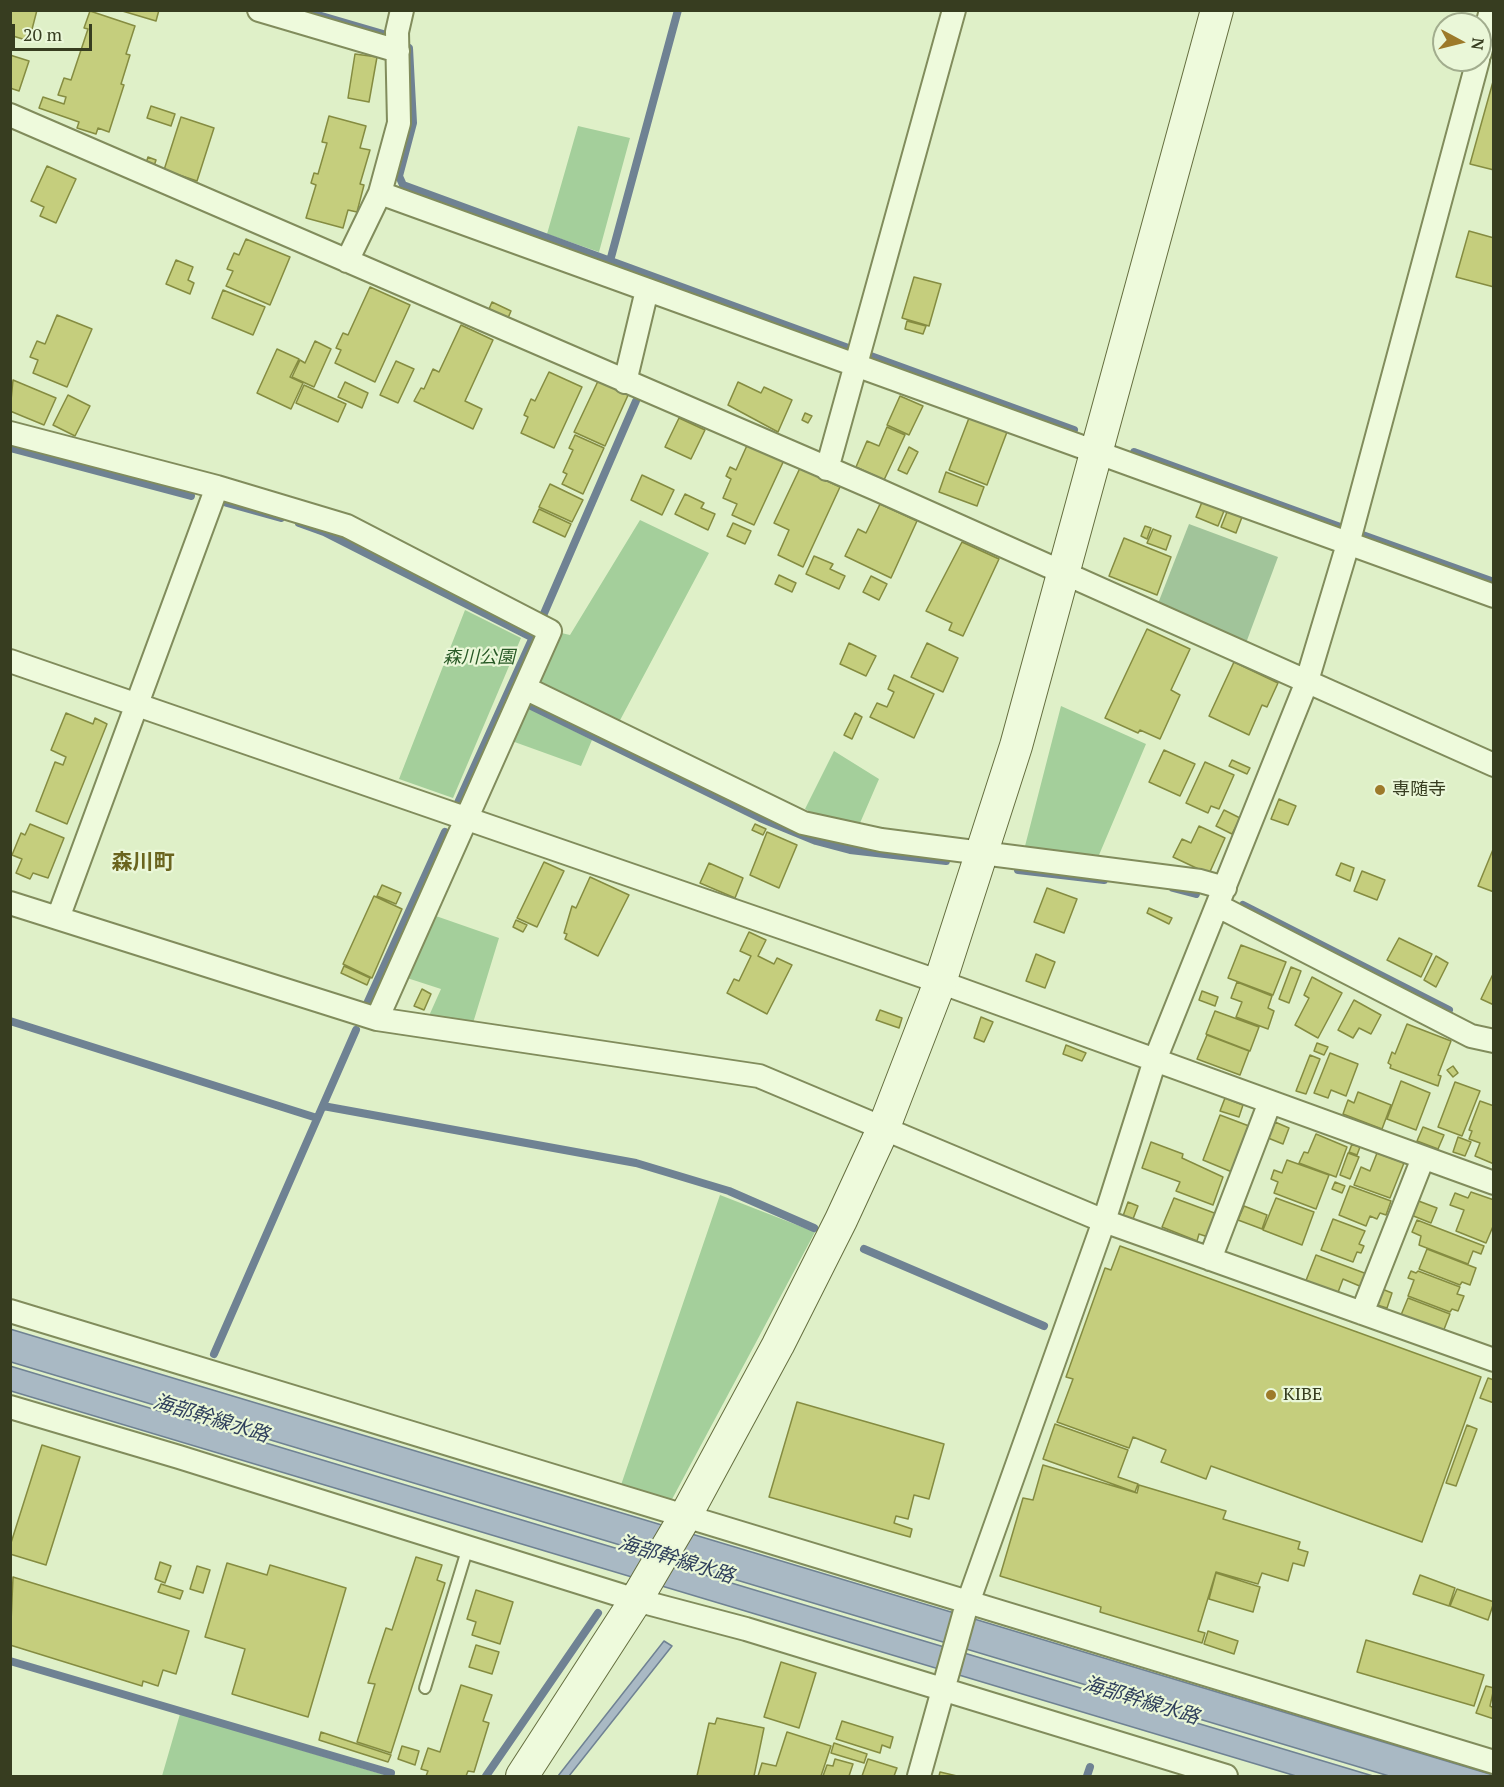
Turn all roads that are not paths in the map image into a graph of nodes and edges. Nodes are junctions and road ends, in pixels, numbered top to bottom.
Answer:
1 (259, 10) edge
2 (402, 10) edge
3 (954, 10) edge
4 (1217, 10) edge
5 (398, 51) junction
6 (1475, 72) edge
7 (10, 115) edge
8 (380, 193) junction
9 (346, 261) junction
10 (647, 290) junction
11 (856, 366) junction
12 (625, 382) junction
13 (10, 433) edge
14 (1095, 452) junction
15 (827, 469) junction
16 (217, 487) junction
17 (1348, 544) junction
18 (1064, 574) junction
19 (1494, 596) edge
20 (10, 661) edge
21 (1306, 684) junction
22 (525, 688) junction
23 (135, 705) junction
24 (1494, 765) edge
25 (468, 819) junction
26 (983, 853) junction
27 (1221, 897) junction
28 (10, 903) edge
29 (58, 918) junction
30 (940, 982) junction
31 (377, 1019) junction
32 (1494, 1041) edge
33 (1155, 1060) junction
34 (1270, 1102) junction
35 (884, 1127) junction
36 (1424, 1158) junction
37 (1494, 1183) edge
38 (1104, 1221) junction
39 (1210, 1259) junction
40 (10, 1311) edge
41 (1362, 1313) junction
42 (1494, 1360) edge
43 (10, 1407) edge
44 (686, 1515) junction
45 (468, 1547) junction
46 (639, 1595) junction
47 (966, 1607) junction
48 (946, 1686) junction
49 (425, 1688) dead end
50 (1494, 1762) edge
51 (522, 1776) edge
52 (919, 1776) edge
53 (1226, 1776) edge

1 - 5 street
2 - 5 street
3 - 11 street
4 - 14 street
5 - 8 street
6 - 17 street
7 - 9 street
8 - 9 street
8 - 10 street
9 - 12 street
10 - 11 street
10 - 12 street
11 - 14 street
11 - 15 street
12 - 15 street
13 - 16 street
14 - 17 street
14 - 18 street
15 - 18 street
16 - 22 street
16 - 23 street
17 - 19 street
17 - 21 street
18 - 21 street
18 - 26 street
20 - 23 street
21 - 24 street
21 - 27 street
22 - 25 street
22 - 26 street
23 - 25 street
23 - 29 street
25 - 30 street
25 - 31 street
26 - 27 street
26 - 30 street
27 - 32 street
27 - 33 street
28 - 29 street
29 - 31 street
30 - 33 street
30 - 35 street
31 - 35 street
33 - 34 street
33 - 38 street
34 - 36 street
34 - 39 street
35 - 38 street
35 - 44 street
36 - 37 street
36 - 41 street
38 - 39 street
38 - 47 street
39 - 41 street
40 - 44 street
41 - 42 street
43 - 45 street
44 - 46 street
44 - 47 street
45 - 46 street
45 - 49 lane
46 - 48 street
46 - 51 street
47 - 48 street
47 - 50 street
48 - 52 street
48 - 53 street

